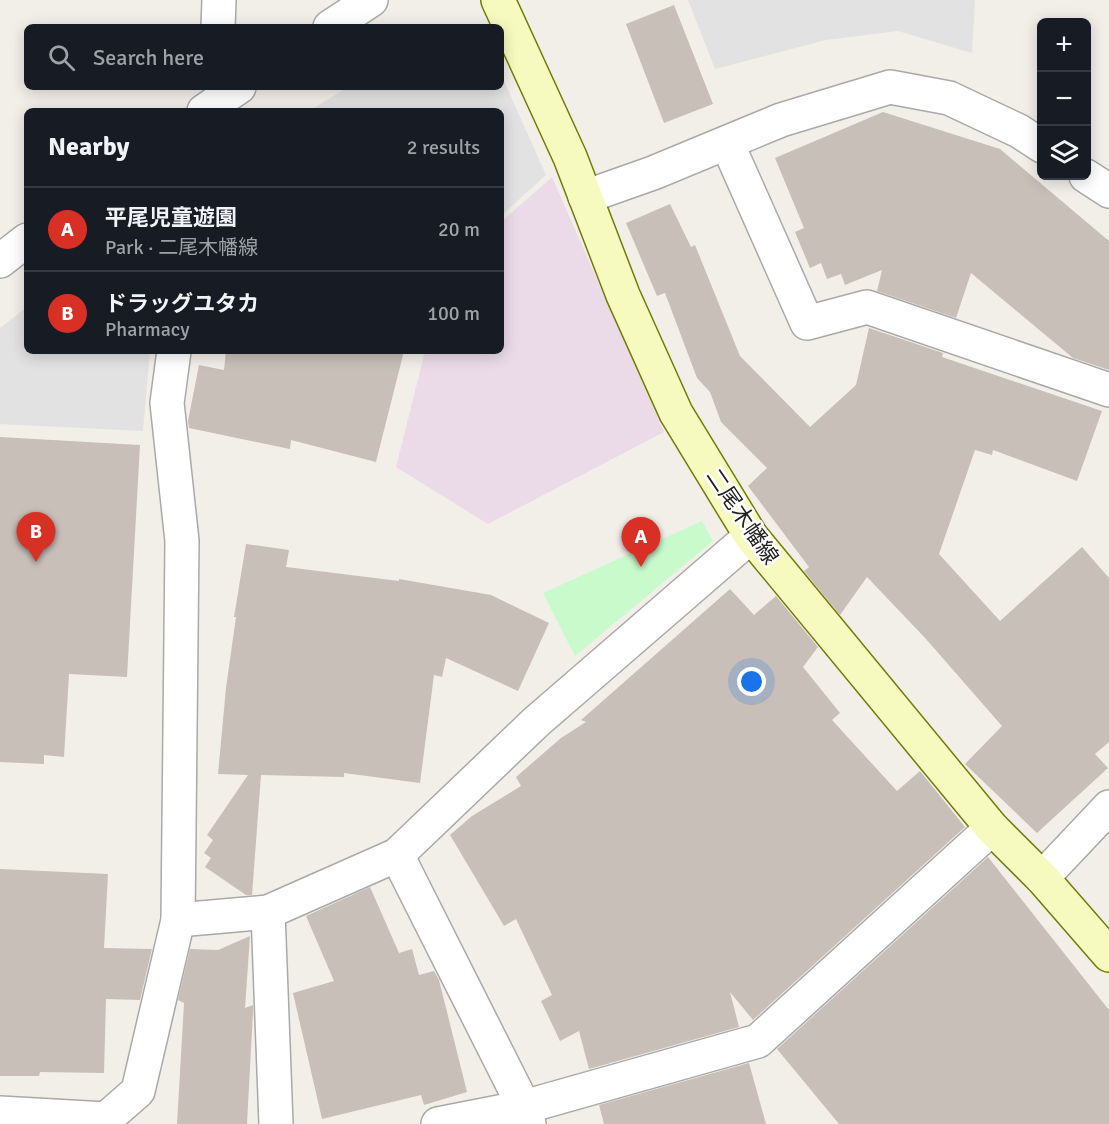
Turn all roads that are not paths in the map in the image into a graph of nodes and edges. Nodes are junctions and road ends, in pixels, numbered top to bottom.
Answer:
1 (219, 0) edge
2 (371, 0) edge
3 (498, 0) edge
4 (218, 24) edge
5 (335, 24) edge
6 (727, 142) junction
7 (1037, 143) edge
8 (1091, 179) edge
9 (1109, 191) edge
10 (585, 197) junction
11 (24, 242) edge
12 (0, 261) edge
13 (174, 354) edge
14 (1109, 390) edge
15 (751, 536) junction
16 (1109, 807) edge
17 (992, 828) junction
18 (397, 855) junction
19 (1042, 878) junction
20 (268, 912) junction
21 (178, 920) junction
22 (1109, 956) edge
23 (0, 1113) edge
24 (527, 1116) edge
25 (276, 1124) edge
26 (438, 1124) edge

1 - 4 street
2 - 5 street
3 - 10 main road, 二尾木幡線
6 - 7 street
6 - 10 street
6 - 14 street
8 - 9 street
10 - 15 main road, 二尾木幡線
11 - 12 street
13 - 21 street
15 - 17 main road, 二尾木幡線
15 - 18 street
16 - 19 street
17 - 19 main road, 二尾木幡線
17 - 24 street
18 - 20 street
18 - 24 street
19 - 22 main road, 二尾木幡線
20 - 21 street
20 - 25 street
21 - 23 street
24 - 26 street

